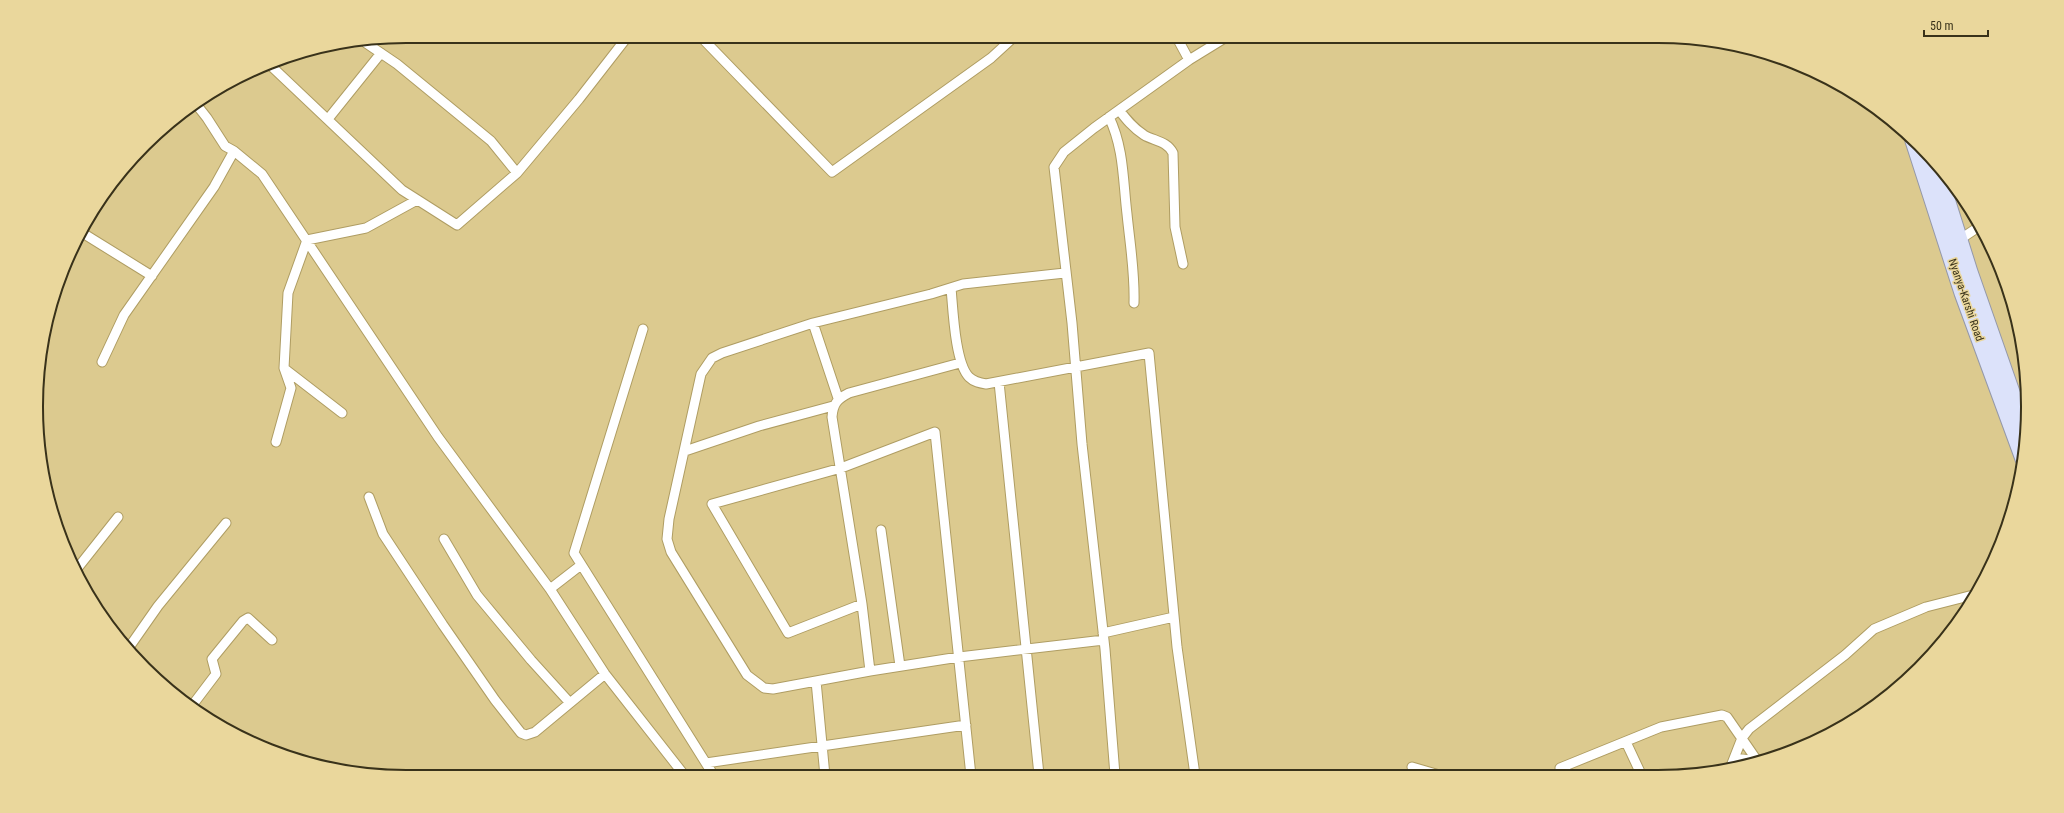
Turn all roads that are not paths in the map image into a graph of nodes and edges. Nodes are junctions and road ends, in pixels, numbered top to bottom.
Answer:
1 (623, 43) edge
2 (707, 43) edge
3 (1007, 43) edge
4 (1180, 43) edge
5 (1217, 43) edge
6 (369, 45) edge
7 (381, 53) junction
8 (1189, 60) junction
9 (274, 68) edge
10 (199, 108) edge
11 (1119, 110) junction
12 (1109, 117) junction
13 (328, 120) junction
14 (234, 151) junction
15 (1916, 151) edge
16 (517, 173) junction
17 (1941, 178) edge
18 (417, 200) junction
19 (1975, 230) edge
20 (86, 235) edge
21 (307, 240) junction
22 (1960, 240) junction
23 (1183, 264) dead end
24 (1065, 273) junction
25 (152, 276) junction
26 (951, 288) junction
27 (1134, 303) dead end
28 (813, 323) junction
29 (643, 330) dead end
30 (102, 362) dead end
31 (960, 363) junction
32 (284, 368) junction
33 (1075, 368) junction
34 (999, 382) junction
35 (838, 398) junction
36 (833, 406) junction
37 (342, 413) dead end
38 (2020, 420) edge
39 (276, 442) dead end
40 (2019, 447) edge
41 (685, 451) junction
42 (840, 468) junction
43 (370, 497) dead end
44 (118, 517) dead end
45 (226, 522) dead end
46 (881, 530) dead end
47 (444, 539) dead end
48 (581, 565) junction
49 (79, 566) edge
50 (550, 589) junction
51 (1967, 597) edge
52 (862, 604) junction
53 (1174, 617) junction
54 (1103, 636) junction
55 (272, 640) dead end
56 (131, 644) edge
57 (1026, 649) junction
58 (959, 657) junction
59 (900, 666) junction
60 (870, 671) junction
61 (605, 674) junction
62 (816, 681) junction
63 (194, 702) edge
64 (570, 703) junction
65 (966, 725) junction
66 (1742, 738) junction
67 (1626, 742) junction
68 (822, 747) junction
69 (1755, 757) edge
70 (1733, 762) edge
71 (706, 763) junction
72 (1412, 767) dead end
73 (1560, 768) dead end
74 (679, 770) edge
75 (710, 770) edge
76 (824, 770) edge
77 (970, 770) edge
78 (1038, 770) edge
79 (1115, 770) edge
80 (1194, 770) edge
81 (1422, 770) edge
82 (1639, 770) edge

1 - 16 street
2 - 3 street
4 - 8 street
5 - 8 street
6 - 7 street
7 - 13 street
7 - 16 street
8 - 11 street
9 - 13 street
10 - 14 street
11 - 12 street
11 - 23 street
12 - 24 street
12 - 27 street
13 - 18 street
14 - 21 street
14 - 25 street
15 - 40 main road, Nyanya-Karshi Road
16 - 18 street
17 - 22 main road, Nyanya-Karshi Road
18 - 21 street
19 - 22 street
20 - 25 street
21 - 32 street
21 - 50 street
22 - 38 main road, Nyanya-Karshi Road
24 - 26 street
24 - 33 street
25 - 30 street
26 - 28 street
26 - 31 street
28 - 35 street
28 - 41 street
29 - 48 street
31 - 34 street
31 - 35 street
32 - 37 street
32 - 39 street
33 - 34 street
33 - 53 street
33 - 54 street
34 - 57 street
35 - 36 street
36 - 41 street
36 - 42 street
41 - 62 street
42 - 52 street
42 - 52 street
42 - 58 street
43 - 64 street
44 - 49 street
45 - 56 street
46 - 59 street
47 - 64 street
48 - 50 street
48 - 71 street
50 - 61 street
51 - 66 street
52 - 60 street
53 - 54 street
53 - 80 street
54 - 57 street
54 - 79 street
55 - 63 street
57 - 58 street
57 - 78 street
58 - 59 street
58 - 65 street
59 - 60 street
60 - 62 street
61 - 64 street
61 - 74 street
62 - 68 street
65 - 68 street
65 - 77 street
66 - 67 street
66 - 69 street
66 - 70 street
67 - 73 street
67 - 82 street
68 - 71 street
68 - 76 street
71 - 75 street
72 - 81 street

